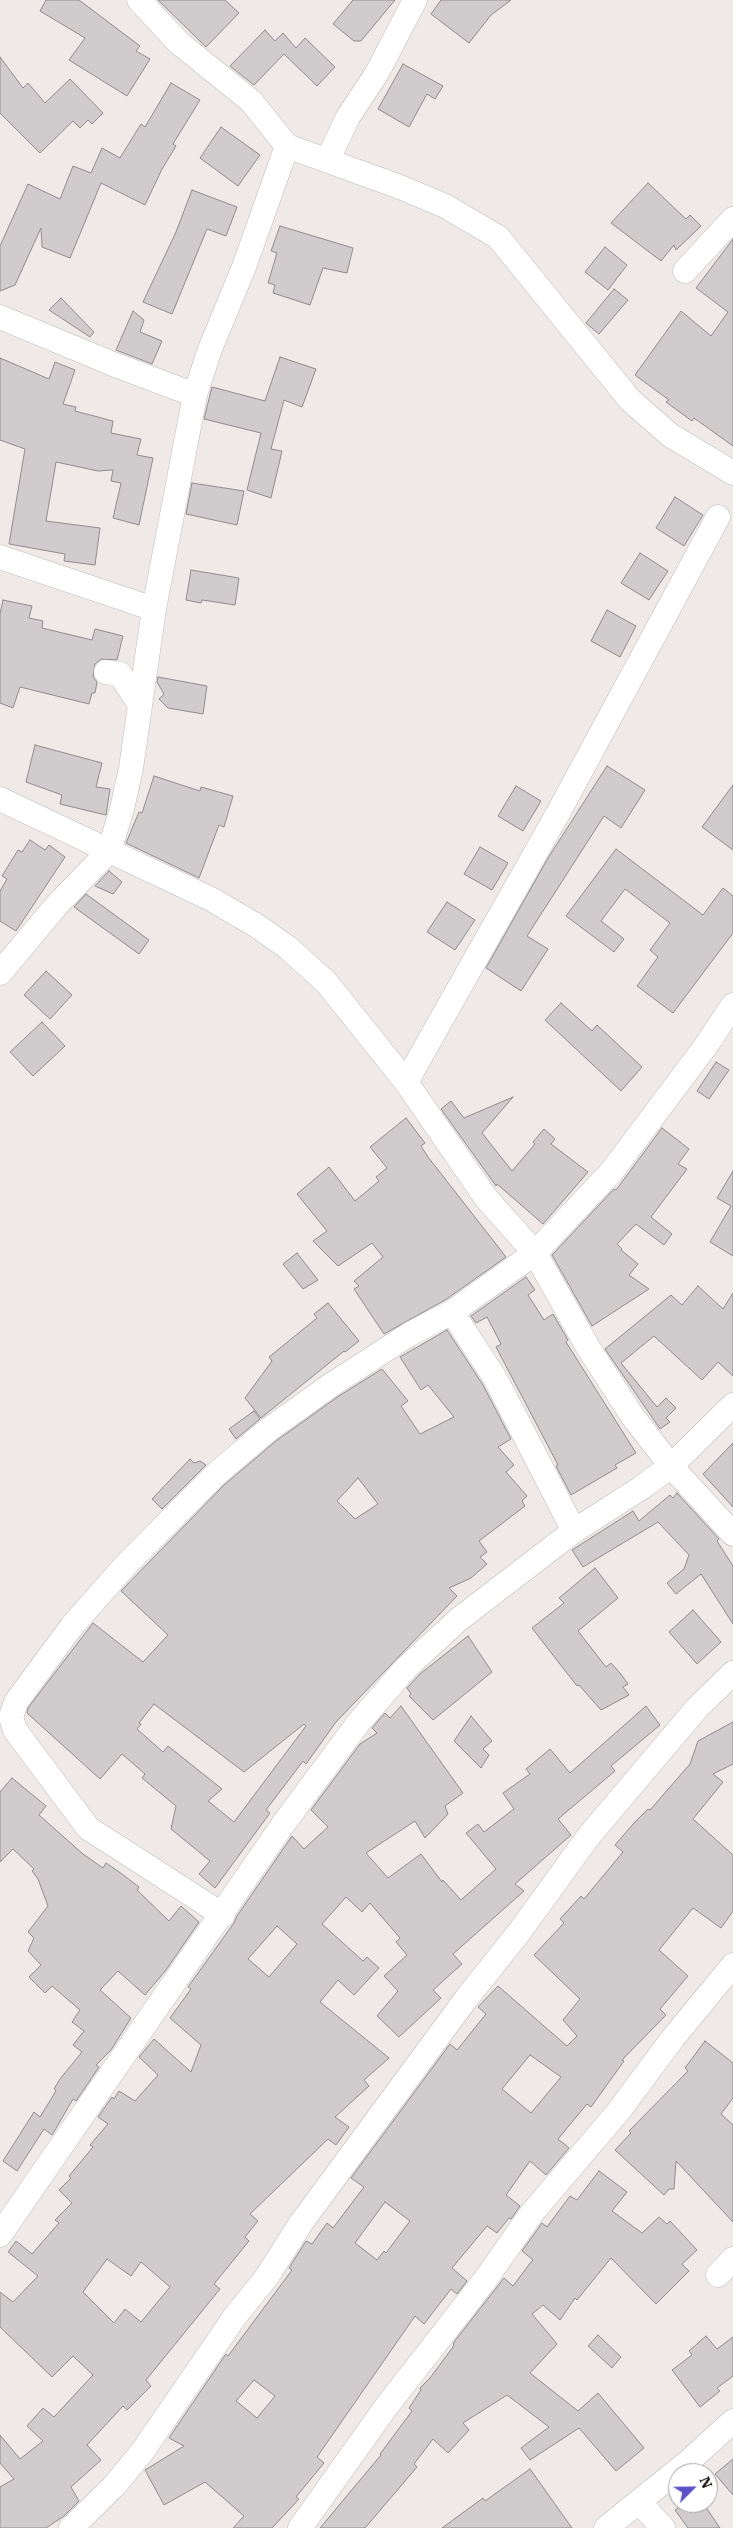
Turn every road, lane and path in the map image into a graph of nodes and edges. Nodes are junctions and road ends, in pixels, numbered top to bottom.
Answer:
1 (139, 0) edge
2 (415, 0) edge
3 (287, 146) junction
4 (328, 159) junction
5 (733, 219) edge
6 (685, 271) dead end
7 (0, 317) edge
8 (195, 395) junction
9 (733, 473) edge
10 (718, 517) dead end
11 (0, 558) edge
12 (154, 610) junction
13 (106, 672) dead end
14 (140, 705) junction
15 (0, 799) edge
16 (109, 851) junction
17 (0, 973) edge
18 (733, 1005) edge
19 (406, 1082) junction
20 (535, 1253) junction
21 (452, 1312) junction
22 (733, 1405) edge
23 (671, 1466) junction
24 (574, 1531) junction
25 (733, 1534) edge
26 (733, 1674) edge
27 (6, 1723) edge
28 (223, 1915) junction
29 (733, 1966) edge
30 (0, 2235) edge
31 (733, 2421) edge
32 (639, 2502) junction
33 (71, 2528) edge
34 (300, 2528) edge
35 (606, 2528) edge
36 (663, 2528) edge

1 - 3 street
2 - 4 street
3 - 4 street
3 - 8 street
4 - 9 street
5 - 6 street
7 - 8 street
8 - 12 street
10 - 19 street
11 - 12 street
12 - 14 street
13 - 14 street
14 - 16 street
15 - 16 street
16 - 17 street
16 - 19 street
18 - 20 street
19 - 20 street
20 - 21 street
20 - 23 street
21 - 24 street
21 - 27 street
22 - 23 street
23 - 24 street
23 - 25 street
24 - 28 street
26 - 33 street
27 - 28 street
28 - 30 street
29 - 34 street
31 - 32 street
32 - 35 street
32 - 36 street

